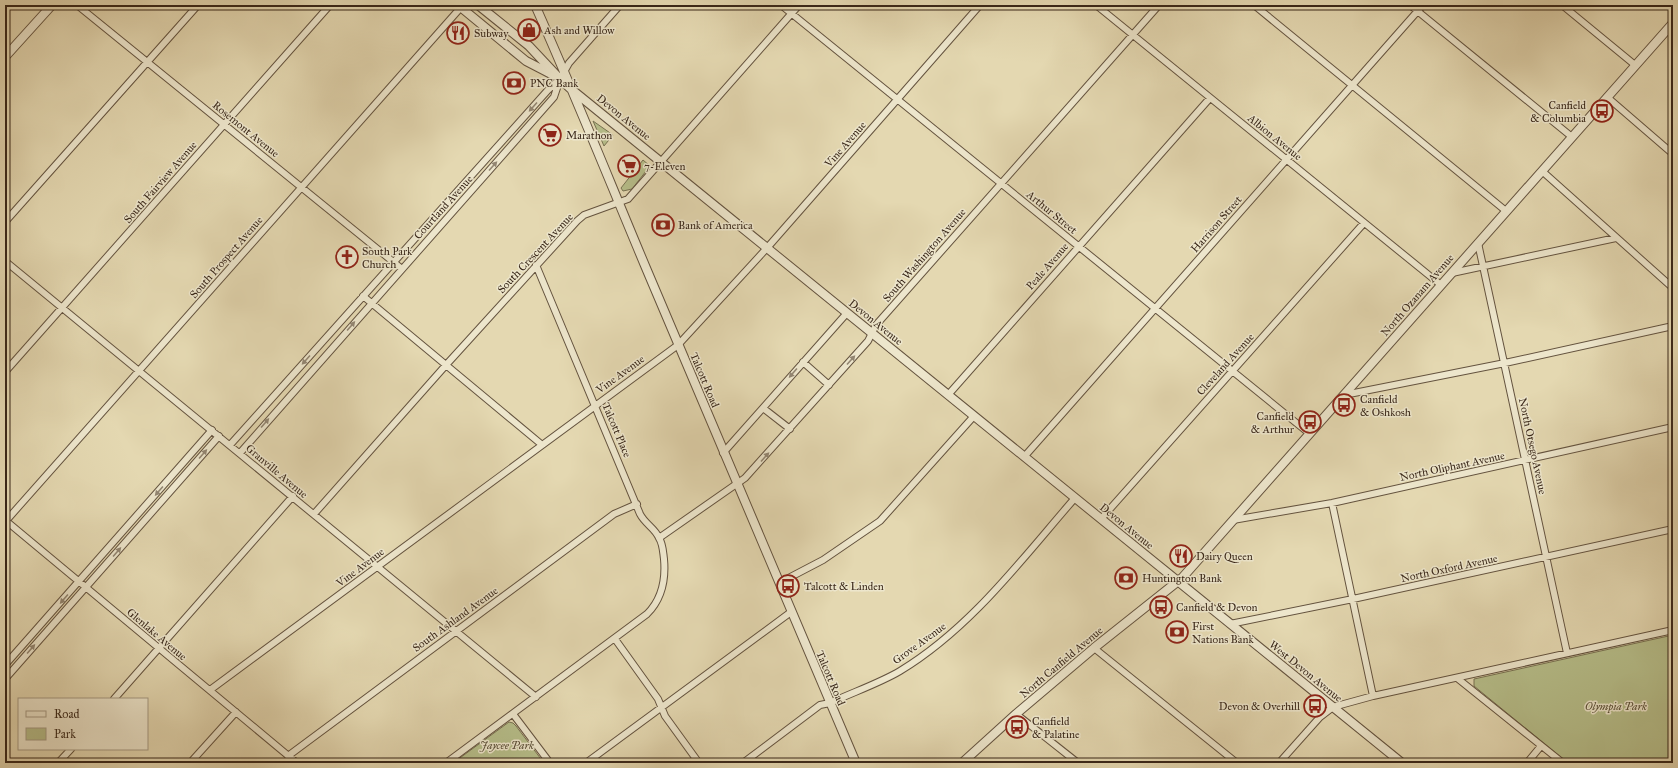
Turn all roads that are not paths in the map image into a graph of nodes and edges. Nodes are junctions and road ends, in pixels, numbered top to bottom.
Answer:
1 (52, 5) edge
2 (77, 5) edge
3 (198, 5) edge
4 (330, 5) edge
5 (478, 5) edge
6 (535, 5) edge
7 (620, 5) edge
8 (781, 5) edge
9 (799, 5) edge
10 (980, 5) edge
11 (1096, 5) edge
12 (1159, 5) edge
13 (1254, 5) edge
14 (1410, 5) edge
15 (1422, 5) edge
16 (1562, 5) edge
17 (460, 6) edge
18 (1417, 11) junction
19 (792, 13) junction
20 (1673, 23) edge
21 (1133, 35) junction
22 (5, 57) edge
23 (147, 62) junction
24 (1635, 65) junction
25 (565, 71) junction
26 (560, 79) junction
27 (1352, 85) junction
28 (571, 88) junction
29 (1607, 97) junction
30 (1210, 98) junction
31 (897, 99) junction
32 (224, 124) junction
33 (1572, 137) junction
34 (1673, 154) edge
35 (1286, 160) junction
36 (661, 161) junction
37 (1542, 171) junction
38 (1001, 184) junction
39 (302, 187) junction
40 (618, 202) junction
41 (1506, 211) junction
42 (5, 222) edge
43 (1364, 223) junction
44 (1616, 238) junction
45 (1478, 243) junction
46 (1078, 246) junction
47 (767, 248) junction
48 (5, 261) edge
49 (394, 262) junction
50 (536, 266) junction
51 (1485, 266) junction
52 (402, 269) junction
53 (1452, 273) junction
54 (1441, 285) junction
55 (1673, 288) edge
56 (363, 296) junction
57 (372, 303) junction
58 (62, 308) junction
59 (1155, 308) junction
60 (848, 313) junction
61 (1673, 326) edge
62 (872, 333) junction
63 (678, 344) junction
64 (803, 362) junction
65 (1506, 363) junction
66 (446, 365) junction
67 (139, 371) junction
68 (1232, 371) junction
69 (5, 372) edge
70 (829, 385) junction
71 (948, 395) junction
72 (1344, 395) junction
73 (595, 405) junction
74 (763, 408) junction
75 (974, 416) junction
76 (1673, 428) edge
77 (790, 429) junction
78 (212, 430) junction
79 (1310, 434) junction
80 (219, 436) junction
81 (541, 444) junction
82 (230, 445) junction
83 (240, 453) junction
84 (723, 453) junction
85 (1024, 457) junction
86 (1526, 460) junction
87 (737, 484) junction
88 (292, 496) junction
89 (1075, 498) junction
90 (1332, 503) junction
91 (637, 504) junction
92 (314, 514) junction
93 (1101, 519) junction
94 (1234, 520) junction
95 (5, 521) edge
96 (1673, 529) edge
97 (660, 538) junction
98 (1547, 556) junction
99 (377, 566) junction
100 (79, 581) junction
101 (1177, 582) junction
102 (779, 583) junction
103 (86, 587) junction
104 (1353, 599) junction
105 (791, 612) junction
106 (1230, 624) junction
107 (1673, 630) edge
108 (455, 631) junction
109 (615, 639) junction
110 (159, 648) junction
111 (1094, 648) junction
112 (1568, 653) junction
113 (5, 666) edge
114 (1457, 678) junction
115 (5, 679) edge
116 (210, 690) junction
117 (1373, 696) junction
118 (536, 697) junction
119 (115, 698) edge
120 (830, 703) junction
121 (1332, 707) junction
122 (662, 708) junction
123 (236, 712) junction
124 (513, 714) junction
125 (1016, 714) junction
126 (1541, 746) junction
127 (70, 750) edge
128 (288, 756) junction
129 (58, 763) edge
130 (190, 763) edge
131 (297, 763) edge
132 (446, 763) edge
133 (550, 763) edge
134 (586, 763) edge
135 (699, 763) edge
136 (743, 763) edge
137 (856, 763) edge
138 (962, 763) edge
139 (1078, 763) edge
140 (1237, 763) edge
141 (1279, 763) edge
142 (1402, 763) edge
143 (1527, 763) edge
144 (1563, 763) edge

1 - 22 street
2 - 23 street, Rosemont Avenue
3 - 23 street
4 - 32 street, South Fairview Avenue
5 - 26 street, Devon Avenue
6 - 25 street, Talcott Road
7 - 25 street, Courtland Avenue
8 - 19 street, Arthur Street
9 - 19 street, South Crescent Avenue
10 - 31 street, Vine Avenue
11 - 21 street, Albion Avenue
12 - 21 street, South Washington Avenue
13 - 27 street
14 - 18 street
15 - 18 street, Harrison Street
16 - 24 street
17 - 26 street, Devon Avenue
17 - 39 street, South Prospect Avenue
18 - 27 street, Harrison Street
18 - 33 street
19 - 31 street, Arthur Street
19 - 36 street, South Crescent Avenue
20 - 24 street, North Ozanam Avenue
21 - 30 street, Albion Avenue
21 - 38 street, South Washington Avenue
23 - 32 street, Rosemont Avenue
23 - 42 street
24 - 29 street, North Ozanam Avenue
25 - 26 street, Courtland Avenue
25 - 28 street, Talcott Road
26 - 28 street, Devon Avenue
26 -> 49 street, Courtland Avenue
52 -> 26 street, Courtland Avenue
27 - 35 street, Harrison Street
27 - 41 street
28 - 36 street, Devon Avenue
28 - 40 street, Talcott Road
29 - 33 street, North Ozanam Avenue
29 - 34 street
30 - 35 street, Albion Avenue
30 - 46 street, Peale Avenue
31 - 38 street, Arthur Street
31 - 47 street, Vine Avenue
32 - 39 street, Rosemont Avenue
32 - 58 street, South Fairview Avenue
33 - 37 street, North Ozanam Avenue
35 - 43 street, Albion Avenue
35 - 59 street, Harrison Street
36 - 40 street, South Crescent Avenue
36 - 47 street, Devon Avenue
37 - 41 street, North Ozanam Avenue
37 - 44 street
38 - 46 street, Arthur Street
38 - 62 street, South Washington Avenue
39 - 49 street, Rosemont Avenue
39 - 67 street, South Prospect Avenue
40 - 50 street, South Crescent Avenue
40 - 63 street, Talcott Road
41 - 45 street, North Ozanam Avenue
43 - 54 street, Albion Avenue
43 - 68 street, Cleveland Avenue
44 - 51 street
44 - 55 street
45 - 51 street, North Otsego Avenue
45 - 53 street, North Ozanam Avenue
46 - 59 street, Arthur Street
46 - 71 street, Peale Avenue
47 - 60 street, Devon Avenue
47 - 63 street, Vine Avenue
48 - 58 street, Granville Avenue
49 - 52 street, Rosemont Avenue
49 - 56 street, Courtland Avenue
50 - 66 street, South Crescent Avenue
50 - 73 street, Talcott Place
51 - 53 street
51 - 65 street, North Otsego Avenue
52 - 57 street, Courtland Avenue
53 - 54 street, North Ozanam Avenue
54 - 72 street, North Ozanam Avenue
56 - 57 street
56 -> 82 street, Courtland Avenue
57 - 66 street
83 -> 57 street, Courtland Avenue
58 - 67 street, Granville Avenue
58 - 69 street, South Fairview Avenue
59 - 68 street, Arthur Street
59 - 85 street, Harrison Street
60 - 62 street, Devon Avenue
60 - 64 street
61 - 65 street
70 -> 62 street, South Washington Avenue
62 - 71 street, Devon Avenue
63 - 73 street, Vine Avenue
63 - 84 street, Talcott Road
64 - 70 street
64 -> 74 street
65 - 72 street
65 - 86 street, North Otsego Avenue
66 - 81 street
66 - 92 street, South Crescent Avenue
67 - 78 street, Granville Avenue
67 - 95 street, South Prospect Avenue
68 - 79 street, Arthur Street
68 - 93 street, Cleveland Avenue
70 - 77 street, South Washington Avenue
71 - 75 street, Devon Avenue
72 - 79 street, North Ozanam Avenue
73 - 81 street, Vine Avenue
73 - 91 street, Talcott Place
74 - 77 street
74 - 84 street
75 - 85 street, Devon Avenue
75 - 102 street
76 - 86 street, North Oliphant Avenue
87 -> 77 street, South Washington Avenue
78 - 80 street, Granville Avenue
78 -> 100 street
79 - 94 street, North Ozanam Avenue
80 - 82 street, Granville Avenue
103 -> 80 street
81 - 99 street, Vine Avenue
82 - 83 street, Granville Avenue
83 - 88 street, Granville Avenue
84 - 87 street, Talcott Road
85 - 89 street, Devon Avenue
86 - 90 street, North Oliphant Avenue
86 - 98 street, North Otsego Avenue
87 - 97 street, South Washington Avenue
87 - 102 street, Talcott Road
88 - 92 street, Granville Avenue
88 - 110 street
89 - 93 street, Devon Avenue
89 - 120 street, Grove Avenue
90 - 94 street, North Oliphant Avenue
90 - 104 street
91 - 97 street, Talcott Place
91 - 108 street, South Ashland Avenue
92 - 99 street, Granville Avenue
93 - 101 street, Devon Avenue
94 - 101 street, North Ozanam Avenue
95 - 100 street, Glenlake Avenue
96 - 98 street, North Oxford Avenue
97 - 109 street
98 - 104 street, North Oxford Avenue
98 - 112 street, North Otsego Avenue
99 - 108 street, Granville Avenue
99 - 116 street, Vine Avenue
100 - 103 street, Glenlake Avenue
100 -> 113 street
101 - 106 street, West Devon Avenue
101 - 111 street, North Canfield Avenue
102 - 105 street, Talcott Road
103 - 110 street, Glenlake Avenue
115 -> 103 street
104 - 106 street, North Oxford Avenue
104 - 117 street
105 - 120 street, Talcott Road
105 - 122 street
106 - 121 street, West Devon Avenue
107 - 112 street
108 - 118 street, Granville Avenue
108 - 128 street, South Ashland Avenue
109 - 118 street
109 - 122 street
110 - 116 street, Glenlake Avenue
110 - 119 street
111 - 125 street, North Canfield Avenue
111 - 140 street
112 - 114 street
114 - 117 street
114 - 126 street
116 - 123 street, Glenlake Avenue
117 - 121 street
118 - 124 street
120 - 136 street, Grove Avenue
120 - 137 street, Talcott Road
121 - 141 street
121 - 142 street, West Devon Avenue
122 - 134 street
122 - 135 street
123 - 128 street, Glenlake Avenue
123 - 130 street
124 - 132 street
124 - 133 street
125 - 138 street, North Canfield Avenue
125 - 139 street
126 - 143 street
126 - 144 street
127 - 129 street
128 - 131 street, Glenlake Avenue

